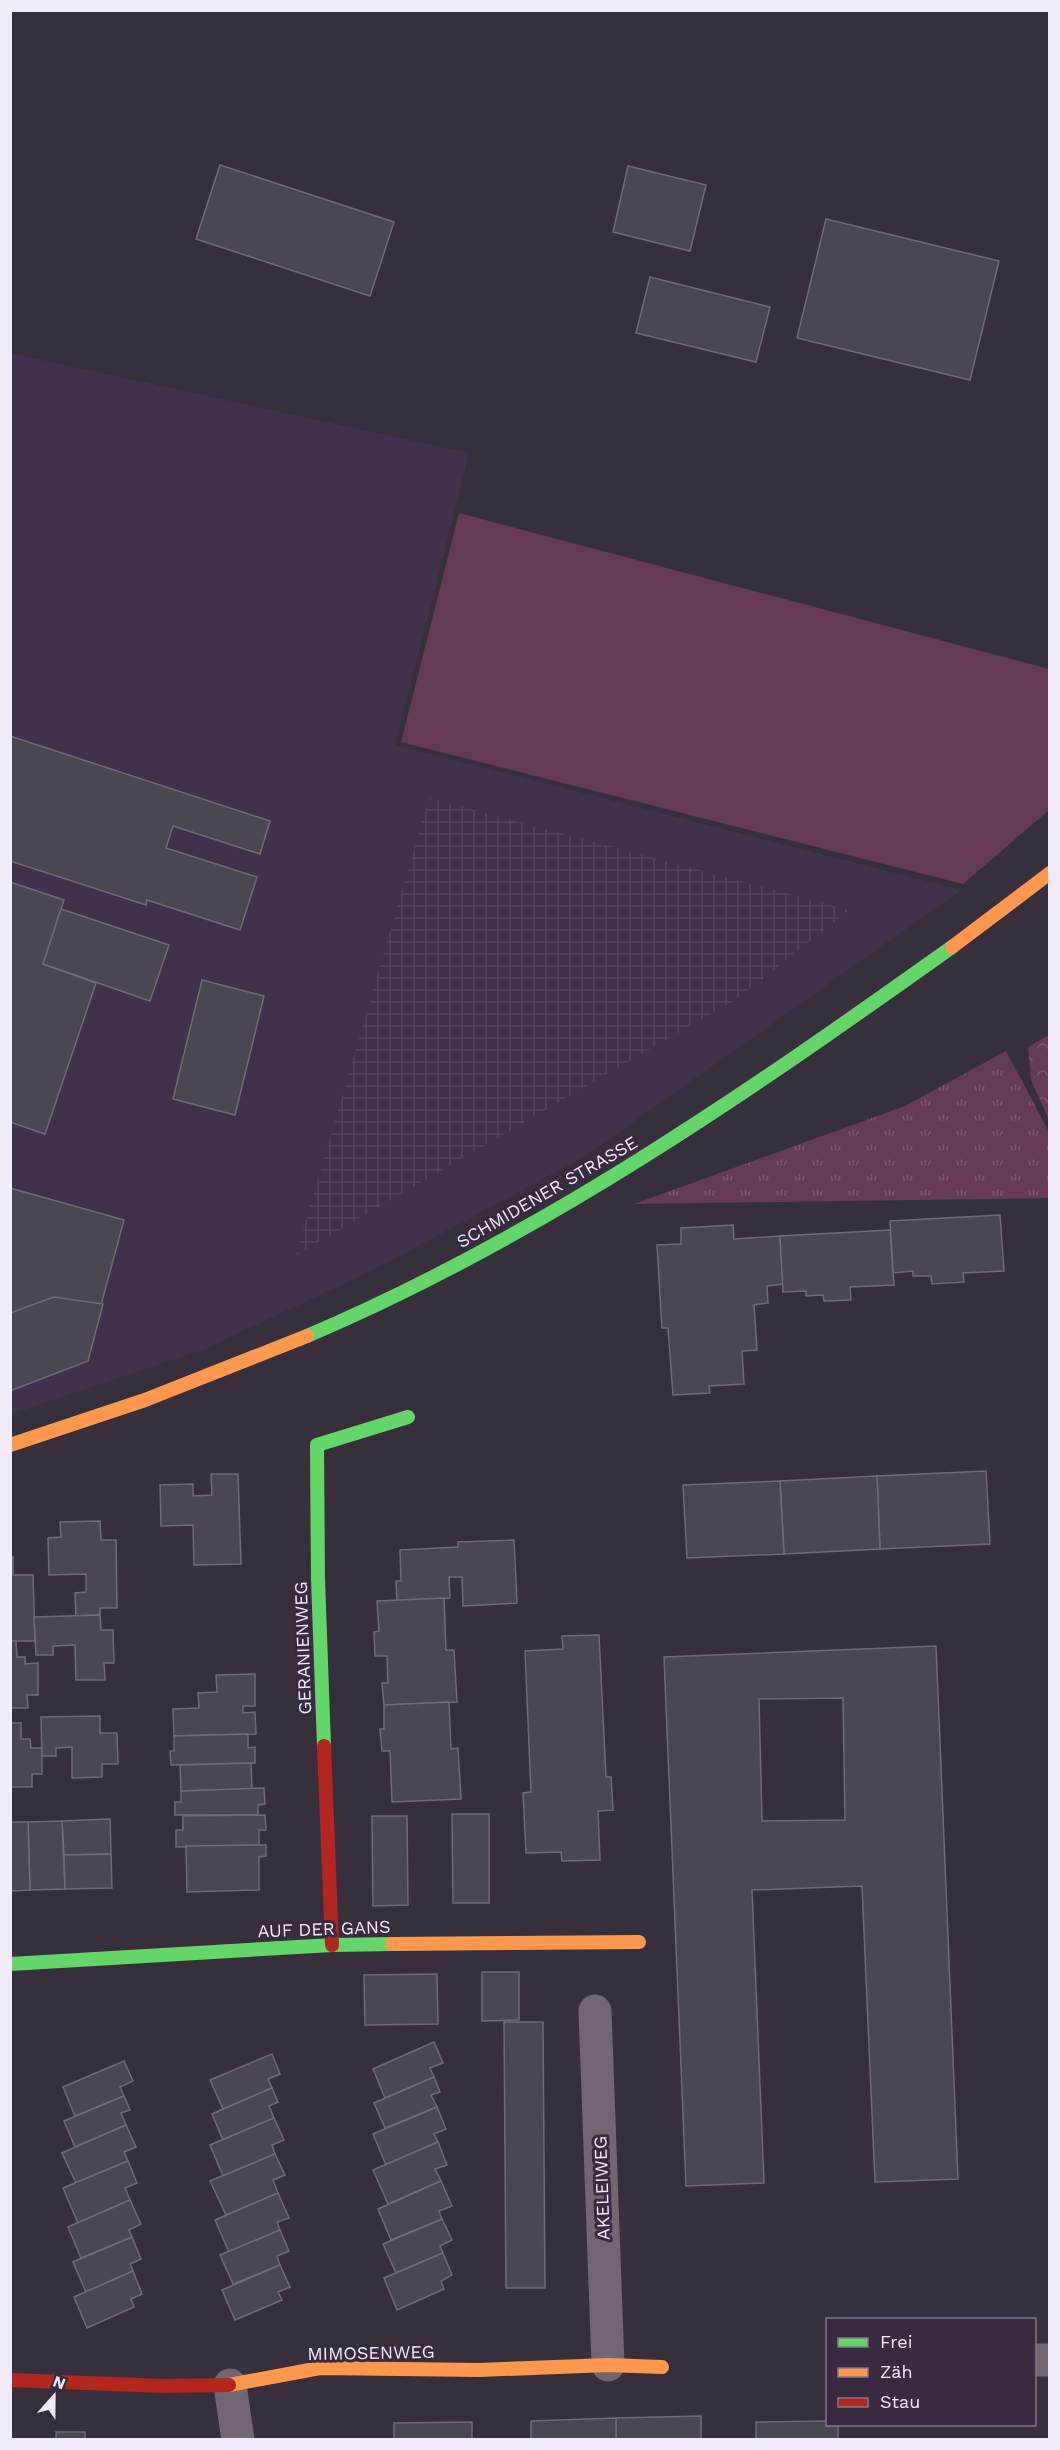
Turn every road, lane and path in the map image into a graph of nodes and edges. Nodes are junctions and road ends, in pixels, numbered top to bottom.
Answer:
1 (1050, 873) edge
2 (408, 1417) dead end
3 (10, 1445) edge
4 (639, 1942) dead end
5 (332, 1944) junction
6 (10, 1964) edge
7 (595, 2011) dead end
8 (608, 2365) junction
9 (662, 2367) dead end
10 (10, 2380) edge
11 (230, 2385) junction
12 (238, 2439) edge

1 - 3 street, SCHMIDENER STRASSE
2 - 5 street, GERANIENWEG
4 - 5 street, AUF DER GANS
5 - 6 street, AUF DER GANS
7 - 8 street, AKELEIWEG
8 - 9 street, MIMOSENWEG
8 - 11 street, MIMOSENWEG
10 - 11 street, MIMOSENWEG
11 - 12 street

